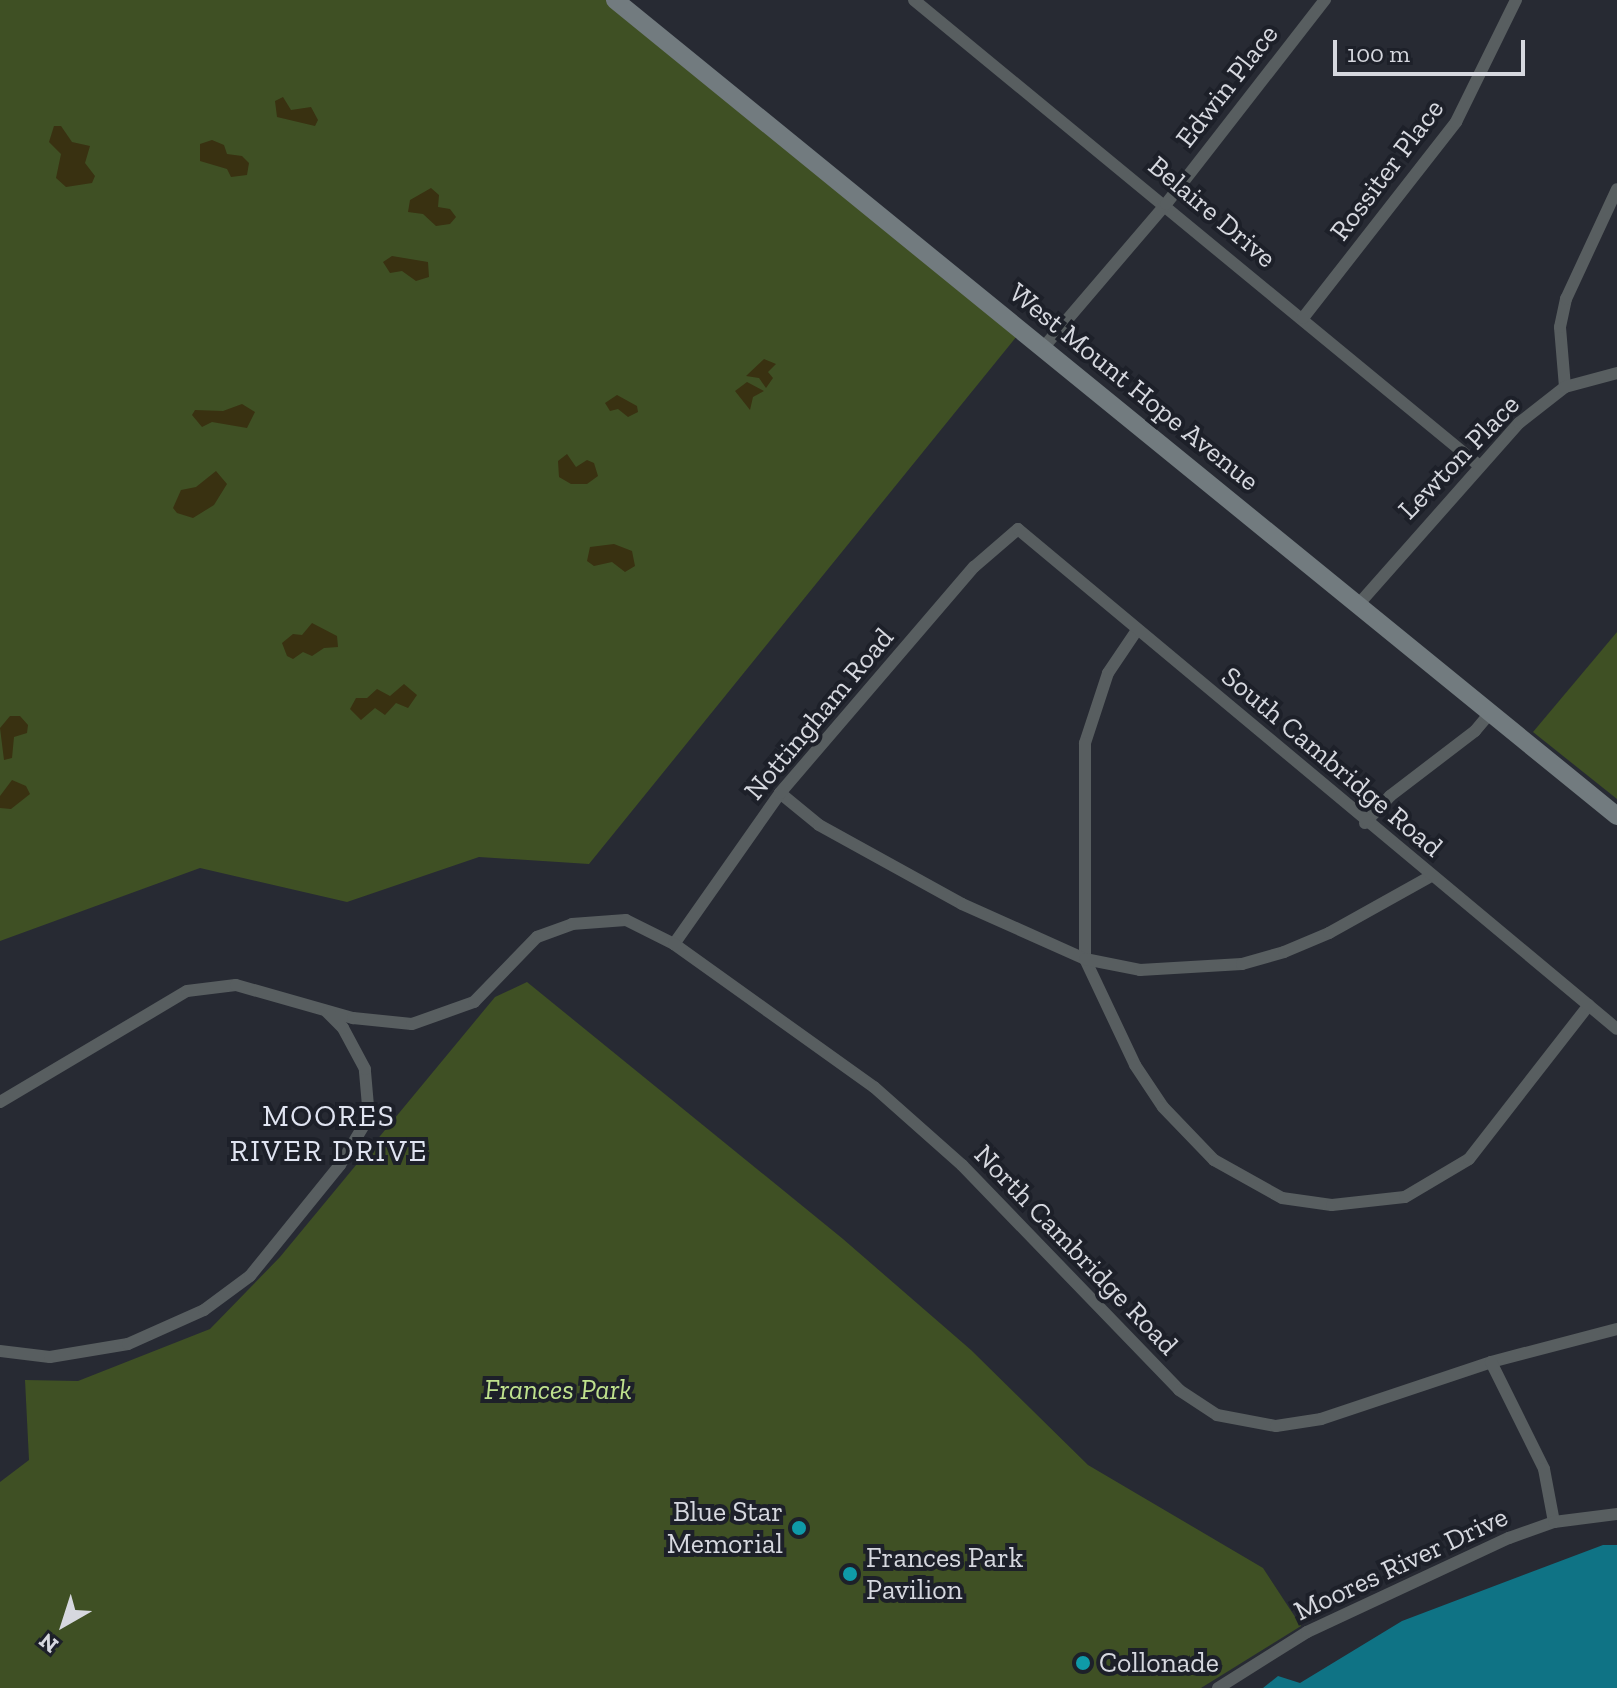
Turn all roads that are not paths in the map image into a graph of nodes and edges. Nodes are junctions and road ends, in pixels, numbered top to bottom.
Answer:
1 (615, 0) edge
2 (914, 0) edge
3 (1325, 0) edge
4 (1516, 0) edge
5 (1617, 189) edge
6 (1166, 204) junction
7 (1303, 318) junction
8 (1043, 348) junction
9 (1617, 373) edge
10 (1565, 387) junction
11 (1477, 464) junction
12 (1018, 529) joint
13 (1357, 606) junction
14 (1137, 630) junction
15 (1490, 713) junction
16 (780, 793) junction
17 (1617, 816) edge
18 (1365, 823) junction
19 (1431, 876) junction
20 (674, 944) junction
21 (1085, 959) junction
22 (1589, 1005) junction
23 (325, 1010) junction
24 (1617, 1029) edge
25 (0, 1102) edge
26 (1617, 1329) edge
27 (0, 1351) edge
28 (1491, 1362) junction
29 (1617, 1514) edge
30 (1554, 1522) junction
31 (1218, 1688) edge

1 - 8 street, West Mount Hope Avenue
2 - 6 street, Belaire Drive
3 - 6 street, Edwin Place
4 - 7 street, Rossiter Place
5 - 10 street
6 - 7 street, Belaire Drive
6 - 8 street, Edwin Place
7 - 11 street, Belaire Drive
8 - 13 street, West Mount Hope Avenue
9 - 10 street, Lewton Place
10 - 11 street, Lewton Place
11 - 13 street, Lewton Place
12 - 14 street, South Cambridge Road
12 - 16 street, Nottingham Road
13 - 15 street, West Mount Hope Avenue
14 - 18 street, South Cambridge Road
14 - 21 street
15 - 17 street, West Mount Hope Avenue
15 - 18 street
16 - 20 street, Nottingham Road
16 - 21 street
18 - 19 street, South Cambridge Road
19 - 21 street
19 - 22 street, South Cambridge Road
20 - 23 street, North Cambridge Road
20 - 28 street, North Cambridge Road
21 - 22 street
22 - 24 street, South Cambridge Road
23 - 25 street, North Cambridge Road
23 - 27 street
26 - 28 street
28 - 30 street
29 - 30 street, Moores River Drive
30 - 31 street, Moores River Drive

